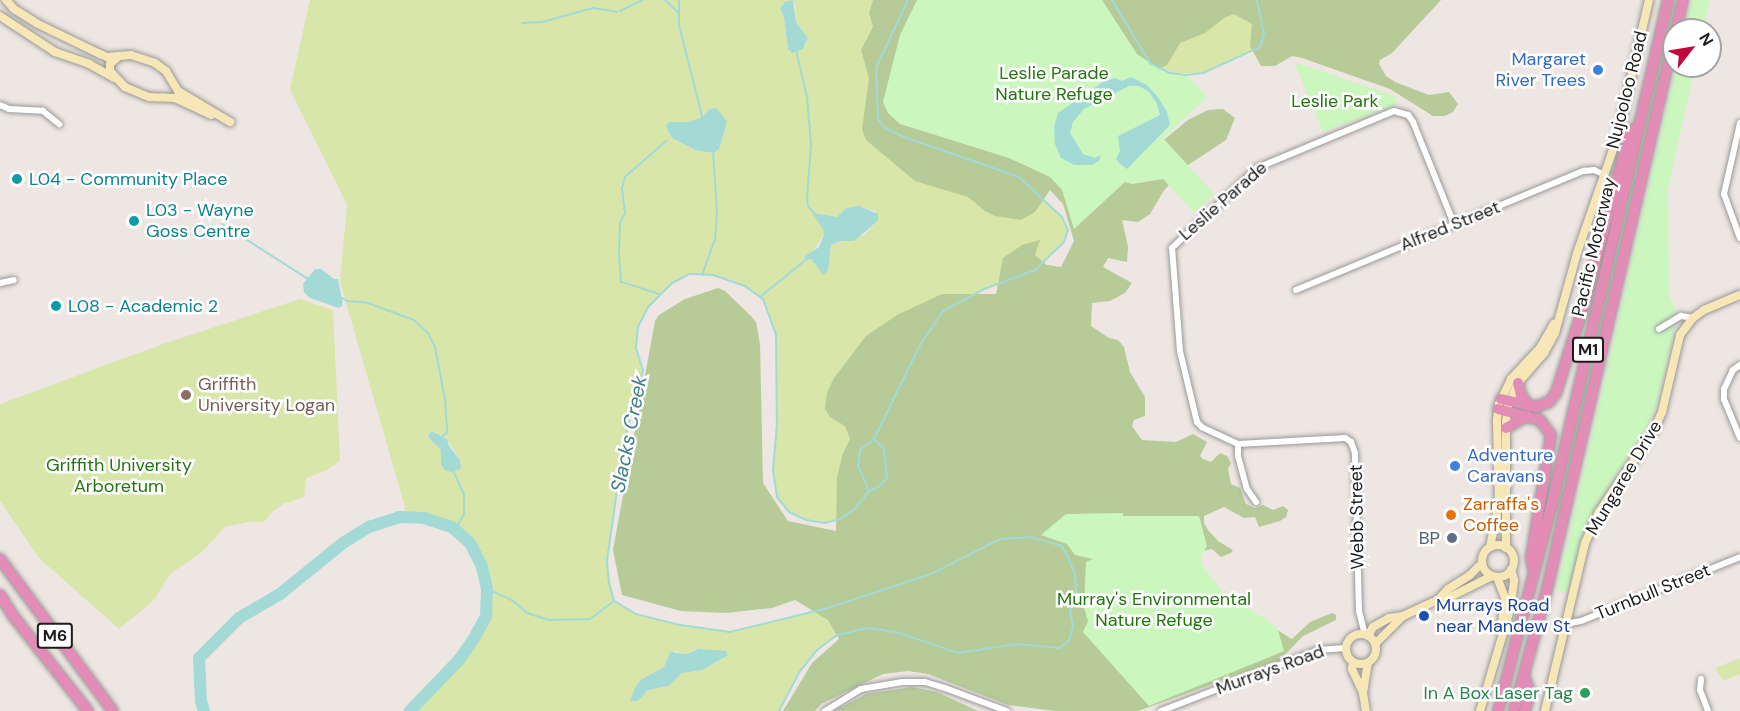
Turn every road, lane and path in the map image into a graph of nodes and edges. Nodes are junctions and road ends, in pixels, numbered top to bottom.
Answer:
1 (2, 0) edge
2 (6, 0) edge
3 (1649, 0) edge
4 (1668, 0) edge
5 (1683, 0) edge
6 (0, 4) edge
7 (0, 16) edge
8 (1679, 18) edge
9 (119, 55) junction
10 (115, 78) junction
11 (1665, 78) edge
12 (173, 84) junction
13 (165, 96) junction
14 (0, 105) edge
15 (220, 117) junction
16 (230, 122) dead end
17 (60, 124) dead end
18 (1639, 124) junction
19 (1740, 128) edge
20 (1605, 175) junction
21 (1454, 224) junction
22 (1740, 238) edge
23 (14, 280) dead end
24 (0, 284) edge
25 (1296, 290) dead end
26 (1739, 298) edge
27 (1559, 316) junction
28 (1693, 318) junction
29 (1659, 329) dead end
30 (1740, 365) edge
31 (1518, 383) junction
32 (1193, 397) joint
33 (1504, 405) junction
34 (1528, 411) junction
35 (1506, 428) junction
36 (1740, 438) edge
37 (1238, 444) junction
38 (1256, 502) dead end
39 (1490, 547) junction
40 (1506, 548) junction
41 (1740, 557) edge
42 (0, 559) edge
43 (1482, 563) junction
44 (1511, 569) junction
45 (1534, 576) junction
46 (1495, 577) junction
47 (0, 595) edge
48 (1439, 599) junction
49 (1403, 616) junction
50 (1565, 624) junction
51 (1366, 635) junction
52 (1502, 635) junction
53 (1375, 644) junction
54 (1346, 648) junction
55 (1353, 662) junction
56 (1368, 663) junction
57 (1524, 676) junction
58 (1701, 680) dead end
59 (1363, 693) junction
60 (88, 711) edge
61 (113, 711) edge
62 (825, 711) edge
63 (1007, 711) edge
64 (1161, 711) edge
65 (1366, 711) edge
66 (1480, 711) edge
67 (1498, 711) edge
68 (1514, 711) edge
69 (1525, 711) edge
70 (1545, 711) edge
71 (1708, 711) edge

1 - 6 street
2 - 9 street
3 - 20 street, Nujooloo Road
4 - 18 highway, Pacific Motorway / M1
5 - 8 highway
7 - 10 street
9 - 10 street
9 - 12 street
10 - 13 street
11 - 57 highway, Pacific Motorway / M1
12 - 13 street
12 - 15 street
13 - 15 street
14 - 17 street
15 - 16 street
18 - 34 highway
18 - 45 highway, Pacific Motorway / M1
19 - 22 street
20 - 21 street, Alfred Street
20 - 27 street, Nujooloo Road
21 - 25 street, Alfred Street
21 - 32 street, Leslie Parade
23 - 24 street
26 - 28 street
27 - 31 street
27 - 33 street
28 - 29 street
28 - 50 street, Mungaree Drive
30 - 36 street
31 - 33 street
31 - 34 highway
32 - 37 street, Webb Street
33 - 34 highway
33 - 35 street
33 - 39 street
34 - 35 highway
34 - 45 highway
35 - 40 street
37 - 38 street
37 - 51 street, Webb Street
39 - 40 street
39 - 43 street
40 - 44 street
41 - 50 street, Turnbull Street
42 - 61 highway, M6
43 - 46 street
43 - 48 street
44 - 46 street
44 - 52 street
45 - 67 highway, Pacific Motorway / M1
46 - 48 street
46 - 52 street
47 - 60 highway, M6
48 - 49 street
49 - 51 street
49 - 53 street
50 - 70 street, Mungaree Drive
51 - 53 street
51 - 54 street
52 - 66 street
53 - 56 street
54 - 55 street
54 - 64 street, Murrays Road
55 - 56 street
55 - 59 street
56 - 59 street
57 - 68 highway, Pacific Motorway / M1
57 - 69 highway
58 - 71 street
59 - 65 street
62 - 63 street

